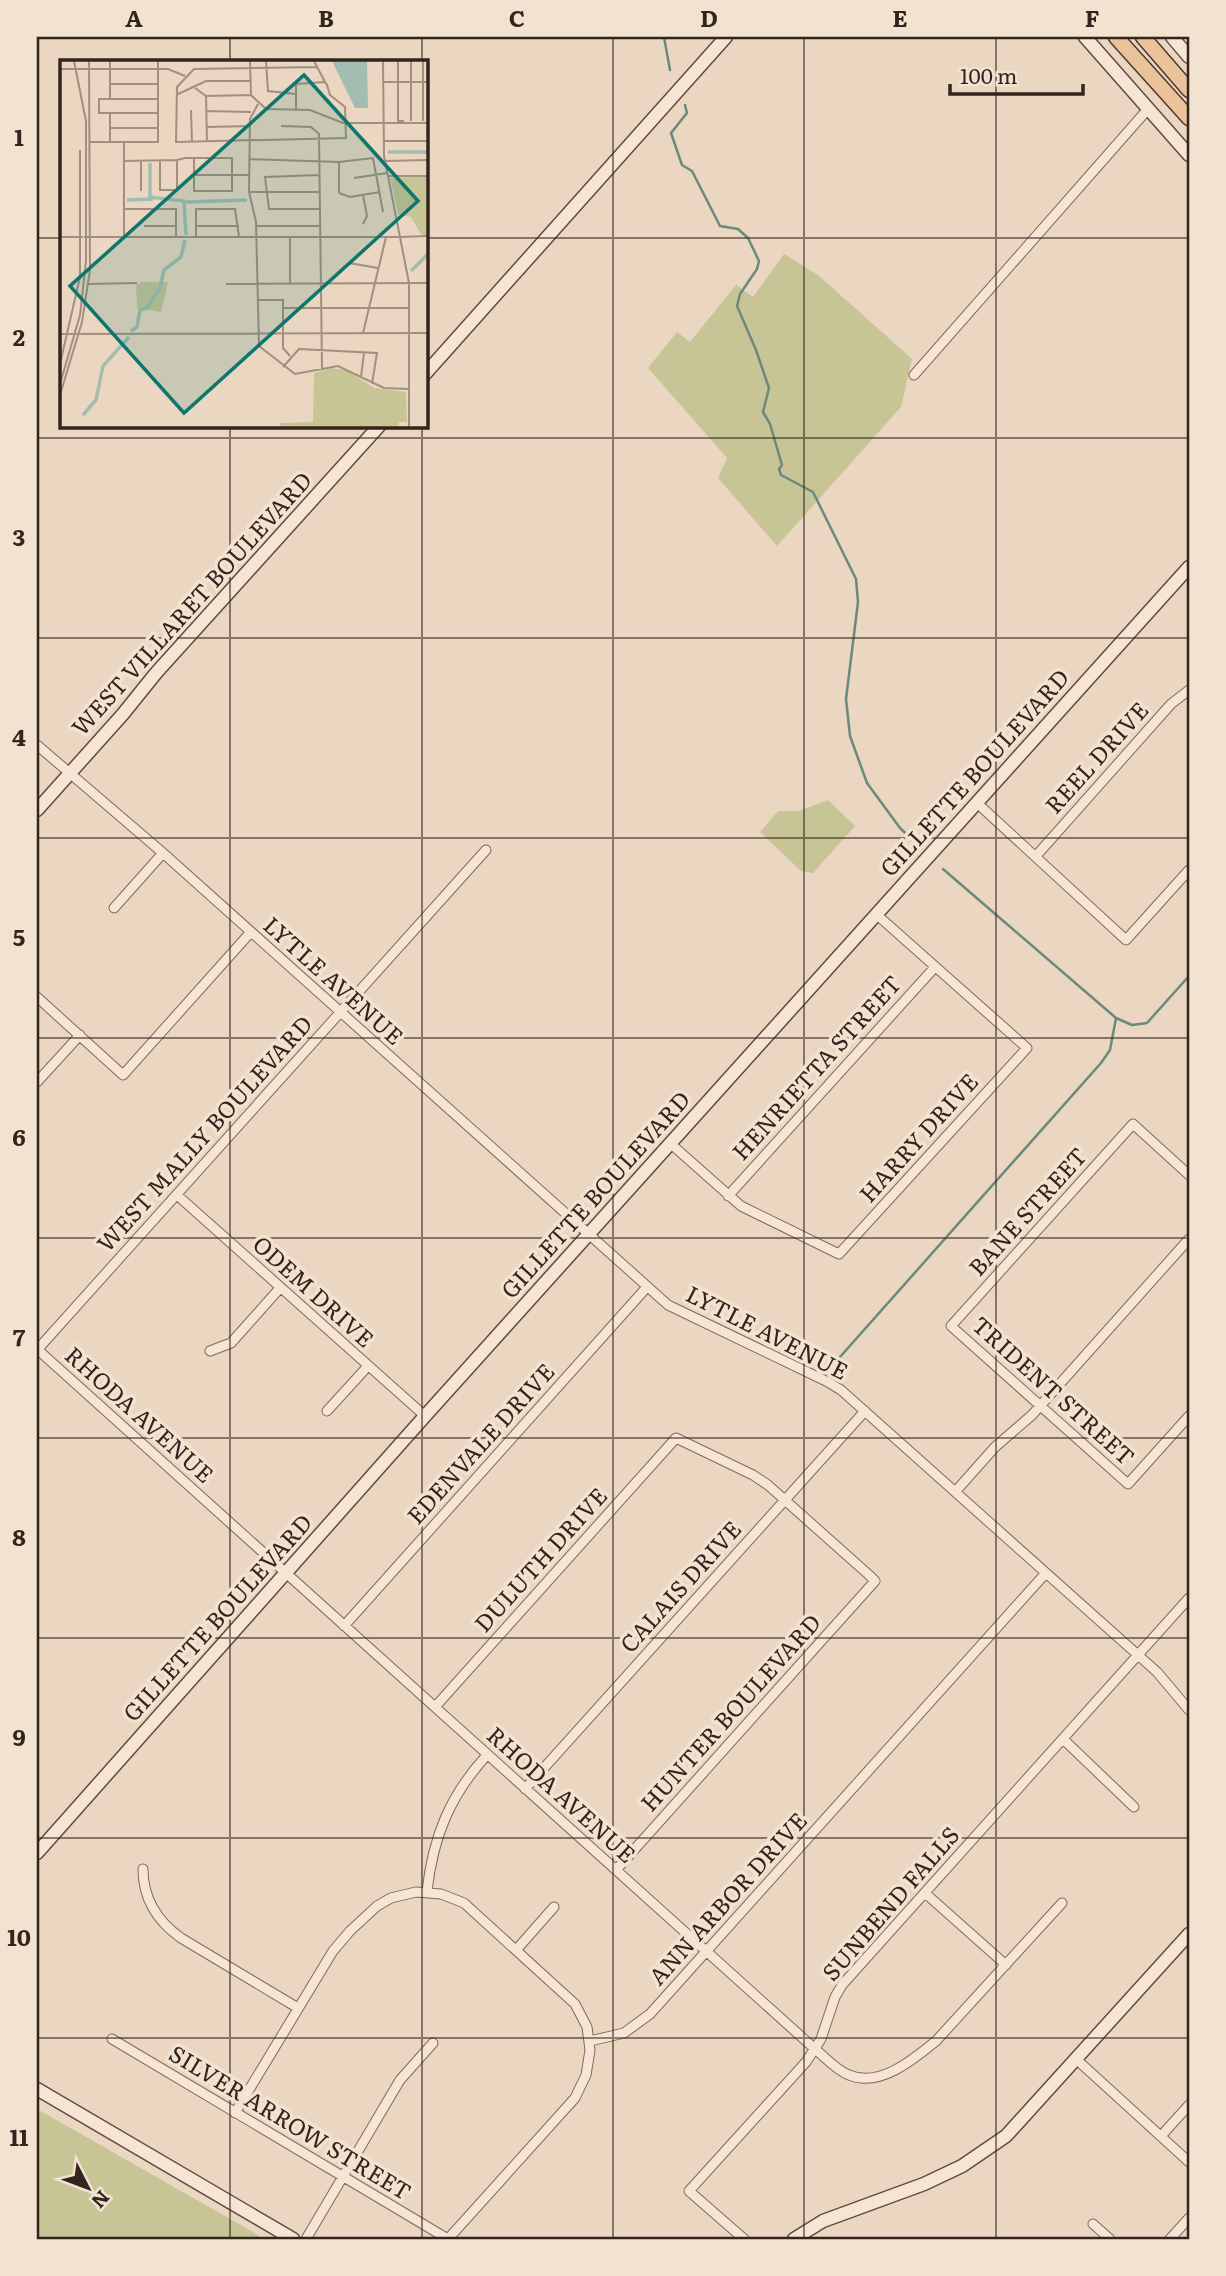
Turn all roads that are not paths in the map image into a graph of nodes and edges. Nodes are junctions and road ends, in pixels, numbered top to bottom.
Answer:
1 (726, 37) edge
2 (1084, 37) edge
3 (1116, 37) edge
4 (1143, 37) edge
5 (1172, 37) edge
6 (1189, 57) edge
7 (1189, 90) edge
8 (1148, 109) junction
9 (1189, 118) edge
10 (1189, 155) edge
11 (427, 372) edge
12 (914, 375) dead end
13 (378, 427) edge
14 (1189, 567) edge
15 (1189, 690) edge
16 (37, 745) edge
17 (71, 773) junction
18 (977, 803) junction
19 (37, 810) edge
20 (486, 850) dead end
21 (163, 853) junction
22 (1036, 856) junction
23 (1189, 870) edge
24 (114, 908) dead end
25 (876, 914) junction
26 (250, 933) junction
27 (935, 967) junction
28 (37, 997) edge
29 (340, 1013) junction
30 (80, 1035) junction
31 (37, 1082) edge
32 (671, 1144) junction
33 (1189, 1175) edge
34 (177, 1195) junction
35 (728, 1196) junction
36 (589, 1236) junction
37 (1189, 1240) edge
38 (281, 1287) junction
39 (647, 1287) junction
40 (951, 1326) joint
41 (37, 1350) edge
42 (210, 1351) dead end
43 (368, 1366) junction
44 (1041, 1406) junction
45 (327, 1411) dead end
46 (865, 1411) junction
47 (425, 1416) junction
48 (1189, 1416) edge
49 (955, 1492) junction
50 (785, 1500) junction
51 (286, 1574) junction
52 (1045, 1574) junction
53 (1189, 1598) edge
54 (344, 1626) junction
55 (1138, 1655) junction
56 (435, 1707) junction
57 (1189, 1710) edge
58 (1063, 1739) junction
59 (487, 1755) junction
60 (525, 1788) junction
61 (1134, 1807) dead end
62 (37, 1853) edge
63 (144, 1869) dead end
64 (616, 1870) junction
65 (427, 1891) junction
66 (925, 1893) junction
67 (1062, 1903) dead end
68 (554, 1906) dead end
69 (1189, 1934) edge
70 (517, 1949) junction
71 (707, 1952) junction
72 (1006, 1965) junction
73 (298, 2008) junction
74 (112, 2039) dead end
75 (590, 2041) junction
76 (433, 2043) dead end
77 (815, 2049) junction
78 (1076, 2059) junction
79 (37, 2089) edge
80 (1189, 2105) edge
81 (236, 2113) junction
82 (1161, 2136) junction
83 (1189, 2162) edge
84 (343, 2176) junction
85 (1189, 2218) edge
86 (1093, 2224) dead end
87 (285, 2237) edge
88 (306, 2239) edge
89 (448, 2239) edge
90 (744, 2239) edge
91 (794, 2239) edge
92 (1110, 2239) edge
93 (1170, 2239) edge

1 - 11 main road
2 - 8 main road
3 - 9 main road
4 - 7 main road
5 - 6 main road
8 - 10 main road
8 - 12 street
13 - 17 main road, WEST VILLARET BOULEVARD
14 - 18 main road, GILLETTE BOULEVARD
15 - 22 street, REEL DRIVE
16 - 17 street, LYTLE AVENUE
17 - 19 main road, WEST VILLARET BOULEVARD
17 - 21 street, LYTLE AVENUE
18 - 22 street
18 - 25 main road, GILLETTE BOULEVARD
20 - 29 street, WEST MALLY BOULEVARD
21 - 24 street
21 - 26 street, LYTLE AVENUE
22 - 23 street
25 - 27 street
25 - 32 main road, GILLETTE BOULEVARD
26 - 29 street, LYTLE AVENUE
26 - 30 street
27 - 35 street, HENRIETTA STREET
27 - 35 street, HARRY DRIVE
28 - 30 street
29 - 34 street, WEST MALLY BOULEVARD
29 - 36 street, LYTLE AVENUE
30 - 31 street
32 - 35 street
32 - 36 main road, GILLETTE BOULEVARD
33 - 40 street, BANE STREET
34 - 38 street, ODEM DRIVE
34 - 41 street, WEST MALLY BOULEVARD
36 - 39 street, LYTLE AVENUE
36 - 47 main road, GILLETTE BOULEVARD
37 - 44 street
38 - 42 street
38 - 43 street, ODEM DRIVE
39 - 46 street, LYTLE AVENUE
39 - 54 street, EDENVALE DRIVE
40 - 44 street, TRIDENT STREET
41 - 51 street, RHODA AVENUE
43 - 45 street
43 - 47 street, ODEM DRIVE
44 - 48 street, TRIDENT STREET
44 - 49 street
46 - 49 street, LYTLE AVENUE
46 - 50 street, CALAIS DRIVE
47 - 51 main road, GILLETTE BOULEVARD
49 - 52 street, LYTLE AVENUE
50 - 56 street, DULUTH DRIVE
50 - 60 street, CALAIS DRIVE
50 - 64 street, HUNTER BOULEVARD
51 - 54 street, RHODA AVENUE
51 - 62 main road, GILLETTE BOULEVARD
52 - 55 street, LYTLE AVENUE
52 - 71 street, ANN ARBOR DRIVE
53 - 55 street, SUNBEND FALLS
54 - 56 street, RHODA AVENUE
55 - 57 street, LYTLE AVENUE
55 - 58 street, SUNBEND FALLS
56 - 59 street, RHODA AVENUE
58 - 61 street
58 - 66 street, SUNBEND FALLS
59 - 60 street, RHODA AVENUE
59 - 65 street
60 - 64 street, RHODA AVENUE
63 - 73 street
64 - 71 street, RHODA AVENUE
65 - 70 street
65 - 73 street
66 - 72 street
66 - 77 street, SUNBEND FALLS
67 - 72 street, RHODA AVENUE
68 - 70 street
69 - 78 main road
70 - 75 street
71 - 75 street, ANN ARBOR DRIVE
71 - 77 street, RHODA AVENUE
72 - 77 street, RHODA AVENUE
73 - 81 street
74 - 81 street, SILVER ARROW STREET
75 - 89 street
76 - 84 street
77 - 90 street, SUNBEND FALLS
78 - 82 street
78 - 91 main road
79 - 87 main road
80 - 82 street
81 - 84 street, SILVER ARROW STREET
82 - 83 street
84 - 88 street
84 - 89 street, SILVER ARROW STREET
85 - 93 street
86 - 92 street

